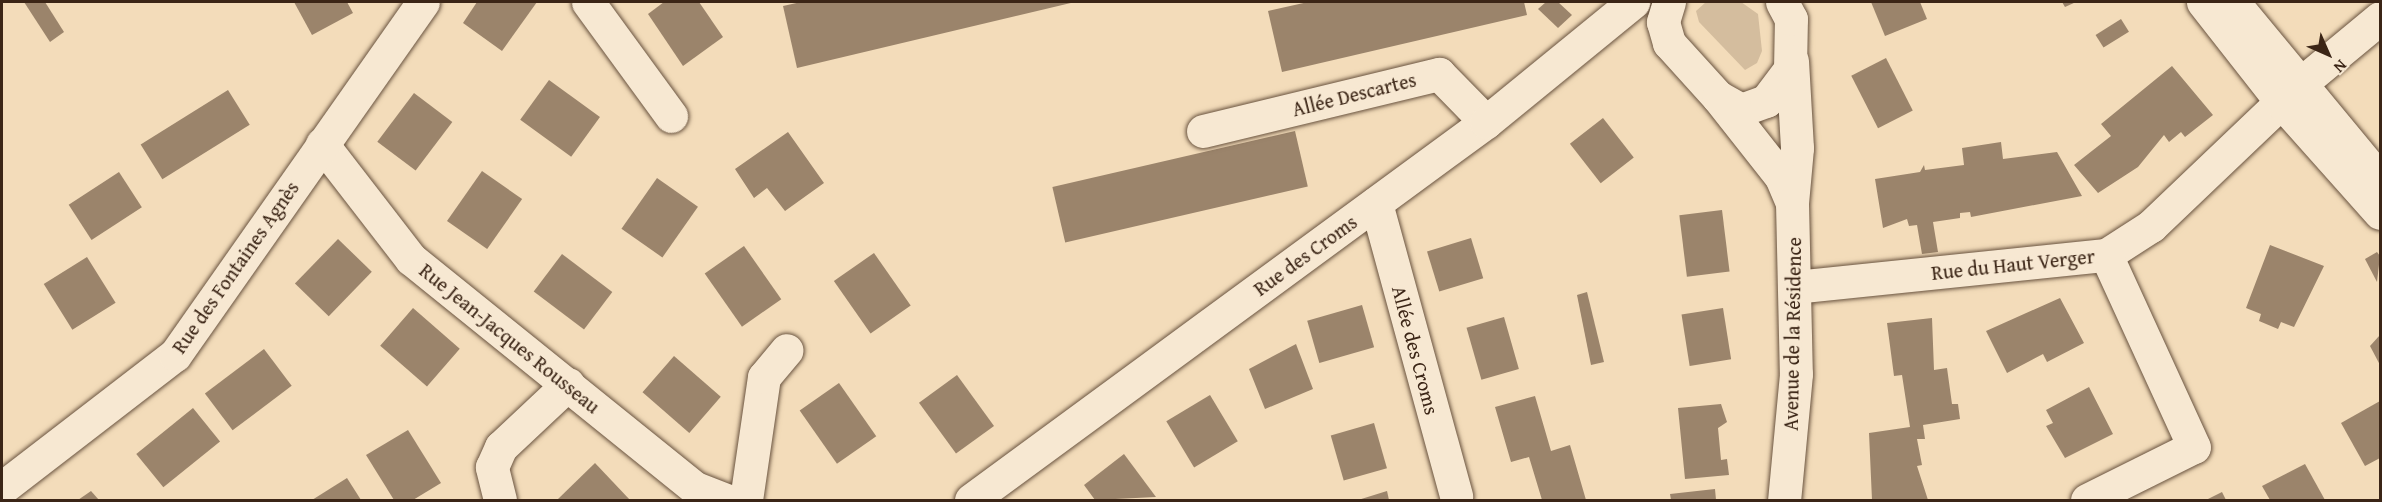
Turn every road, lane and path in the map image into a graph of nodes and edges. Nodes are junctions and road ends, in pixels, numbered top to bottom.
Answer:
1 (422, 2) edge
2 (588, 2) edge
3 (1668, 2) edge
4 (2203, 2) edge
5 (2234, 2) edge
6 (1627, 3) edge
7 (1788, 7) edge
8 (2380, 18) edge
9 (1669, 43) junction
10 (1792, 58) junction
11 (2290, 93) junction
12 (1718, 97) junction
13 (671, 116) dead end
14 (1486, 122) junction
15 (1203, 131) dead end
16 (321, 144) junction
17 (2380, 180) edge
18 (1376, 203) junction
19 (1792, 203) junction
20 (2380, 213) edge
21 (2106, 255) junction
22 (1795, 287) junction
23 (787, 350) dead end
24 (568, 384) junction
25 (2, 488) edge
26 (1456, 496) dead end
27 (500, 501) edge
28 (726, 501) edge
29 (746, 501) edge
30 (971, 501) edge
31 (1784, 501) edge
32 (2087, 501) edge

1 - 16 street, Rue des Fontaines Agnès
2 - 13 street
3 - 9 street
4 - 11 street
5 - 11 street
6 - 9 street, Avenue de la Résidence
6 - 14 street, Rue des Croms
7 - 10 street, Avenue de la Résidence
8 - 11 street, Rue du Haut Verger
9 - 12 street, Avenue de la Résidence
10 - 12 street
10 - 19 street, Avenue de la Résidence
11 - 17 street
11 - 20 street
11 - 21 street, Rue du Haut Verger
12 - 19 street, Avenue de la Résidence
14 - 15 street, Allée Descartes
14 - 18 street, Rue des Croms
16 - 24 street, Rue Jean-Jacques Rousseau
16 - 25 street, Rue des Fontaines Agnès
18 - 26 street, Allée des Croms
18 - 30 street, Rue des Croms
19 - 22 street, Avenue de la Résidence
21 - 22 street, Rue du Haut Verger
21 - 32 street
22 - 31 street, Avenue de la Résidence
23 - 29 street
24 - 27 street
24 - 28 street, Rue Jean-Jacques Rousseau

